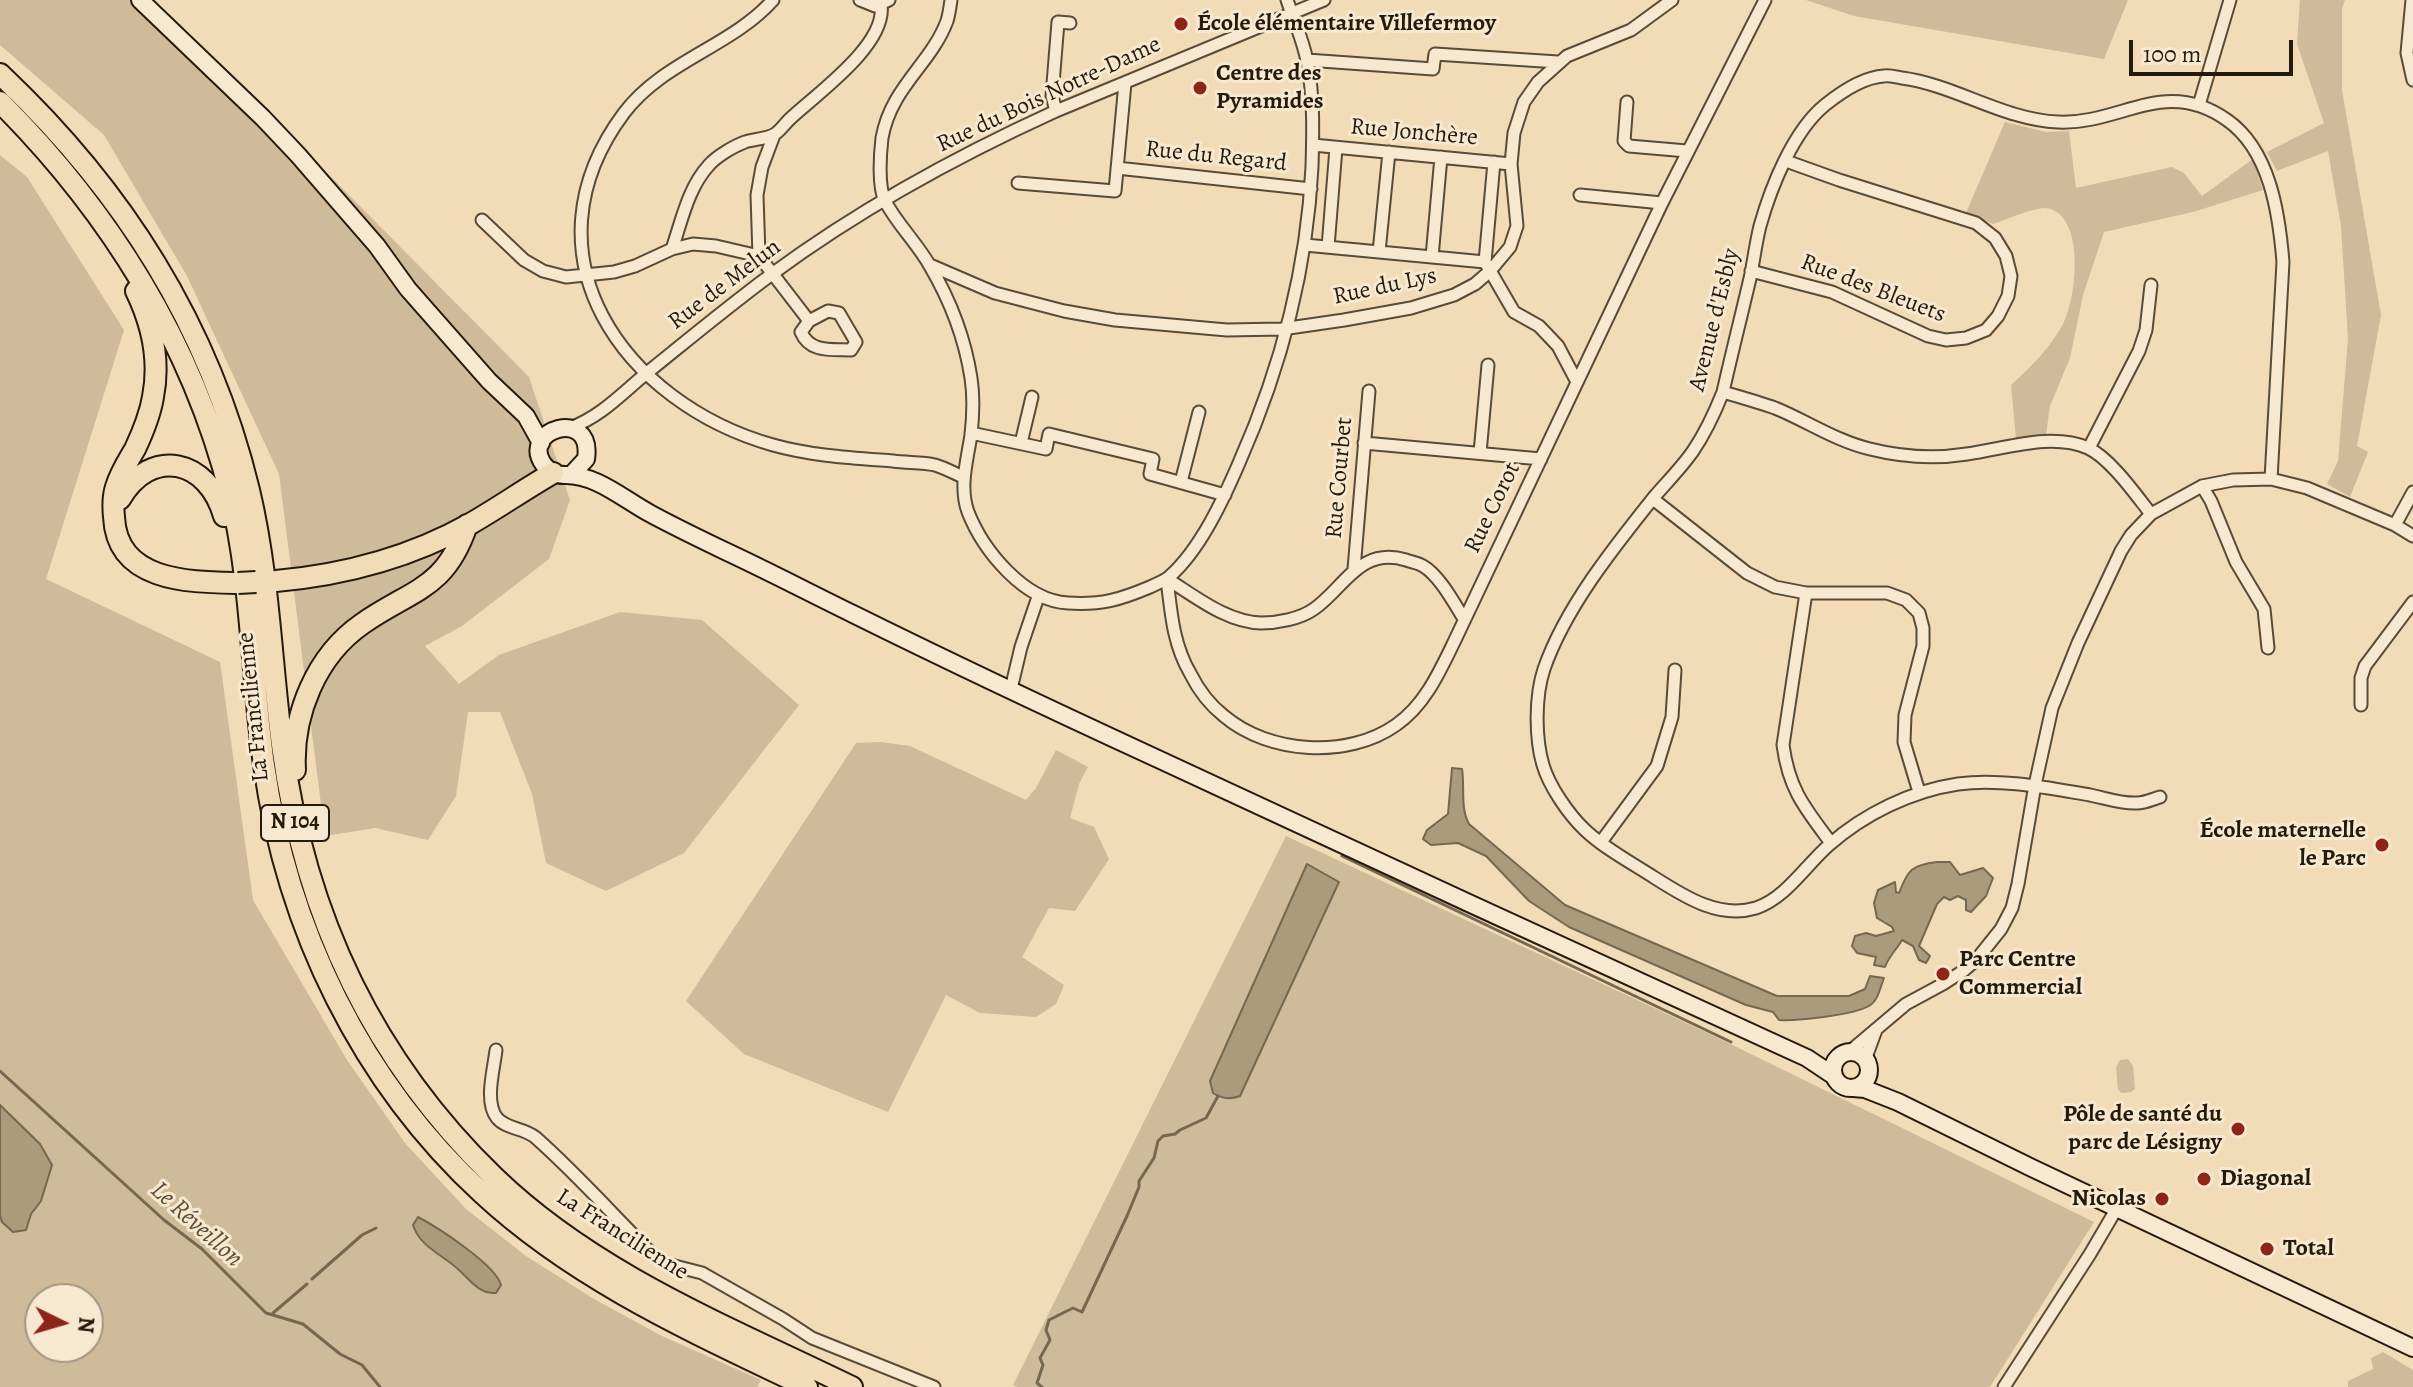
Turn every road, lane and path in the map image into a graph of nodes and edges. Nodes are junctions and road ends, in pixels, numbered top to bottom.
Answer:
1 (140, 0) edge
2 (773, 0) edge
3 (860, 0) edge
4 (951, 0) edge
5 (1287, 0) edge
6 (1324, 0) edge
7 (1672, 0) edge
8 (1765, 0) edge
9 (2230, 0) edge
10 (2412, 0) edge
11 (885, 3) edge
12 (1292, 14) junction
13 (1070, 23) dead end
14 (1307, 60) junction
15 (1558, 62) junction
16 (0, 74) edge
17 (2413, 80) edge
18 (1125, 83) junction
19 (0, 102) edge
20 (1627, 102) dead end
21 (2199, 105) junction
22 (1056, 111) junction
23 (774, 135) junction
24 (1313, 145) junction
25 (1336, 148) junction
26 (1687, 151) junction
27 (1389, 152) junction
28 (1441, 157) junction
29 (1786, 161) junction
30 (1494, 162) junction
31 (1511, 164) junction
32 (1117, 168) junction
33 (1018, 183) dead end
34 (1311, 189) junction
35 (1580, 195) dead end
36 (883, 199) junction
37 (1662, 203) junction
38 (482, 220) dead end
39 (1305, 245) junction
40 (1328, 247) junction
41 (672, 249) junction
42 (1379, 252) junction
43 (759, 256) junction
44 (1432, 257) junction
45 (127, 259) junction
46 (930, 265) junction
47 (1487, 266) junction
48 (1751, 271) junction
49 (773, 273) junction
50 (586, 274) junction
51 (2151, 285) dead end
52 (809, 321) junction
53 (1289, 328) junction
54 (1488, 365) dead end
55 (646, 374) junction
56 (1577, 382) junction
57 (1369, 391) dead end
58 (1723, 392) junction
59 (1032, 397) dead end
60 (1199, 412) dead end
61 (600, 414) junction
62 (526, 416) junction
63 (562, 429) junction
64 (971, 433) junction
65 (1021, 443) junction
66 (1364, 443) junction
67 (2089, 448) junction
68 (586, 451) junction
69 (1480, 453) junction
70 (1541, 459) junction
71 (552, 462) junction
72 (963, 477) junction
73 (2271, 479) junction
74 (1181, 482) junction
75 (600, 483) junction
76 (2202, 486) junction
77 (2413, 492) edge
78 (1225, 495) junction
79 (1653, 499) junction
80 (2151, 514) junction
81 (114, 522) junction
82 (467, 525) junction
83 (2395, 525) junction
84 (2413, 536) edge
85 (1354, 569) junction
86 (1167, 579) junction
87 (246, 586) junction
88 (1806, 593) junction
89 (1038, 597) junction
90 (2413, 602) edge
91 (1464, 619) junction
92 (2268, 648) dead end
93 (1675, 670) dead end
94 (1011, 689) junction
95 (2361, 705) dead end
96 (2035, 785) junction
97 (1919, 792) junction
98 (2160, 797) dead end
99 (300, 837) junction
100 (1601, 842) junction
101 (1831, 843) junction
102 (1877, 1027) junction
103 (496, 1050) dead end
104 (1843, 1055) junction
105 (1807, 1058) junction
106 (1867, 1066) junction
107 (1834, 1076) junction
108 (1853, 1088) junction
109 (1898, 1102) junction
110 (2117, 1208) junction
111 (2413, 1348) edge
112 (807, 1387) edge
113 (852, 1387) edge
114 (934, 1387) edge
115 (2004, 1387) edge

1 - 62 street
2 - 50 street
3 - 11 street
4 - 36 street
5 - 12 street
6 - 12 street, Rue du Bois Notre-Dame
7 - 15 street, Rue du Lys
8 - 26 street, Rue Corot
9 - 21 street
10 - 17 street
11 - 23 street
12 - 14 street
12 - 18 street, Rue du Bois Notre-Dame
13 - 22 street
14 - 15 street
14 - 24 street
15 - 31 street, Rue du Lys
16 - 99 highway, La Francilienne / N 104
18 - 22 street, Rue du Bois Notre-Dame
18 - 32 street, Rue du Regard
19 - 45 highway, La Francilienne / N 104
20 - 26 street
21 - 29 street, Avenue d'Esbly
21 - 73 street, Avenue d'Esbly
22 - 36 street, Rue du Bois Notre-Dame
23 - 41 street
23 - 43 street
24 - 25 street, Rue Jonchère
24 - 34 street
25 - 27 street, Rue Jonchère
25 - 40 street
26 - 37 street, Rue Corot
27 - 28 street, Rue Jonchère
27 - 42 street
28 - 30 street, Rue Jonchère
28 - 44 street
29 - 48 street, Avenue d'Esbly
29 - 48 street, Rue des Bleuets
30 - 31 street, Rue Jonchère
30 - 47 street
31 - 47 street, Rue du Lys
32 - 33 street, Rue du Regard
32 - 34 street, Rue du Regard
34 - 39 street
35 - 37 street
36 - 46 street
36 - 49 street, Rue de Melun
37 - 56 street, Rue Corot
38 - 50 street
39 - 40 street
39 - 53 street
40 - 42 street
41 - 43 street
41 - 50 street
42 - 44 street
43 - 49 street
44 - 47 street
45 - 81 highway
45 - 87 highway, La Francilienne / N 104
46 - 53 street, Rue du Lys
46 - 64 street
47 - 53 street, Rue du Lys
47 - 56 street
48 - 58 street, Avenue d'Esbly
49 - 52 street
49 - 55 street, Rue de Melun
50 - 55 street
51 - 67 street
52 - 52 street
53 - 78 street
54 - 69 street
55 - 61 street, Rue de Melun
55 - 72 street
56 - 70 street, Rue Corot
57 - 66 street, Rue Courbet
58 - 67 street
58 - 79 street, Avenue d'Esbly
59 - 65 street
60 - 74 street
61 - 63 street, Rue de Melun
61 - 68 street, Rue de Melun
62 - 63 street
62 - 71 street
63 - 68 street
63 - 71 street
64 - 65 street
64 - 72 street
65 - 74 street
66 - 69 street
66 - 85 street, Rue Courbet
67 - 80 street
68 - 71 street
68 - 75 street
69 - 70 street
70 - 91 street, Rue Corot
71 - 75 street
71 - 82 highway
72 - 89 street
73 - 76 street
73 - 83 street
74 - 78 street
75 - 94 street
76 - 80 street
76 - 92 street
77 - 83 street
78 - 86 street
79 - 88 street
79 - 100 street, Avenue d'Esbly
80 - 96 street
81 - 82 highway, bridge
81 - 87 highway
82 - 99 highway
83 - 84 street
85 - 86 street
85 - 91 street
86 - 89 street
86 - 91 street, Rue Corot
87 - 112 highway, La Francilienne / N 104
88 - 97 street
88 - 101 street
89 - 94 street
90 - 95 street
93 - 100 street
94 - 105 street
96 - 97 street, Avenue d'Esbly
96 - 98 street, Avenue d'Esbly
96 - 102 street
97 - 101 street, Avenue d'Esbly
99 - 113 highway, La Francilienne / N 104
100 - 101 street, Avenue d'Esbly
102 - 104 street
102 - 106 street
103 - 114 street
104 - 105 street
104 - 106 street
104 - 107 street
105 - 107 street
106 - 108 street
106 - 109 street
107 - 108 street
108 - 109 street
109 - 110 street
110 - 111 street
110 - 115 street

